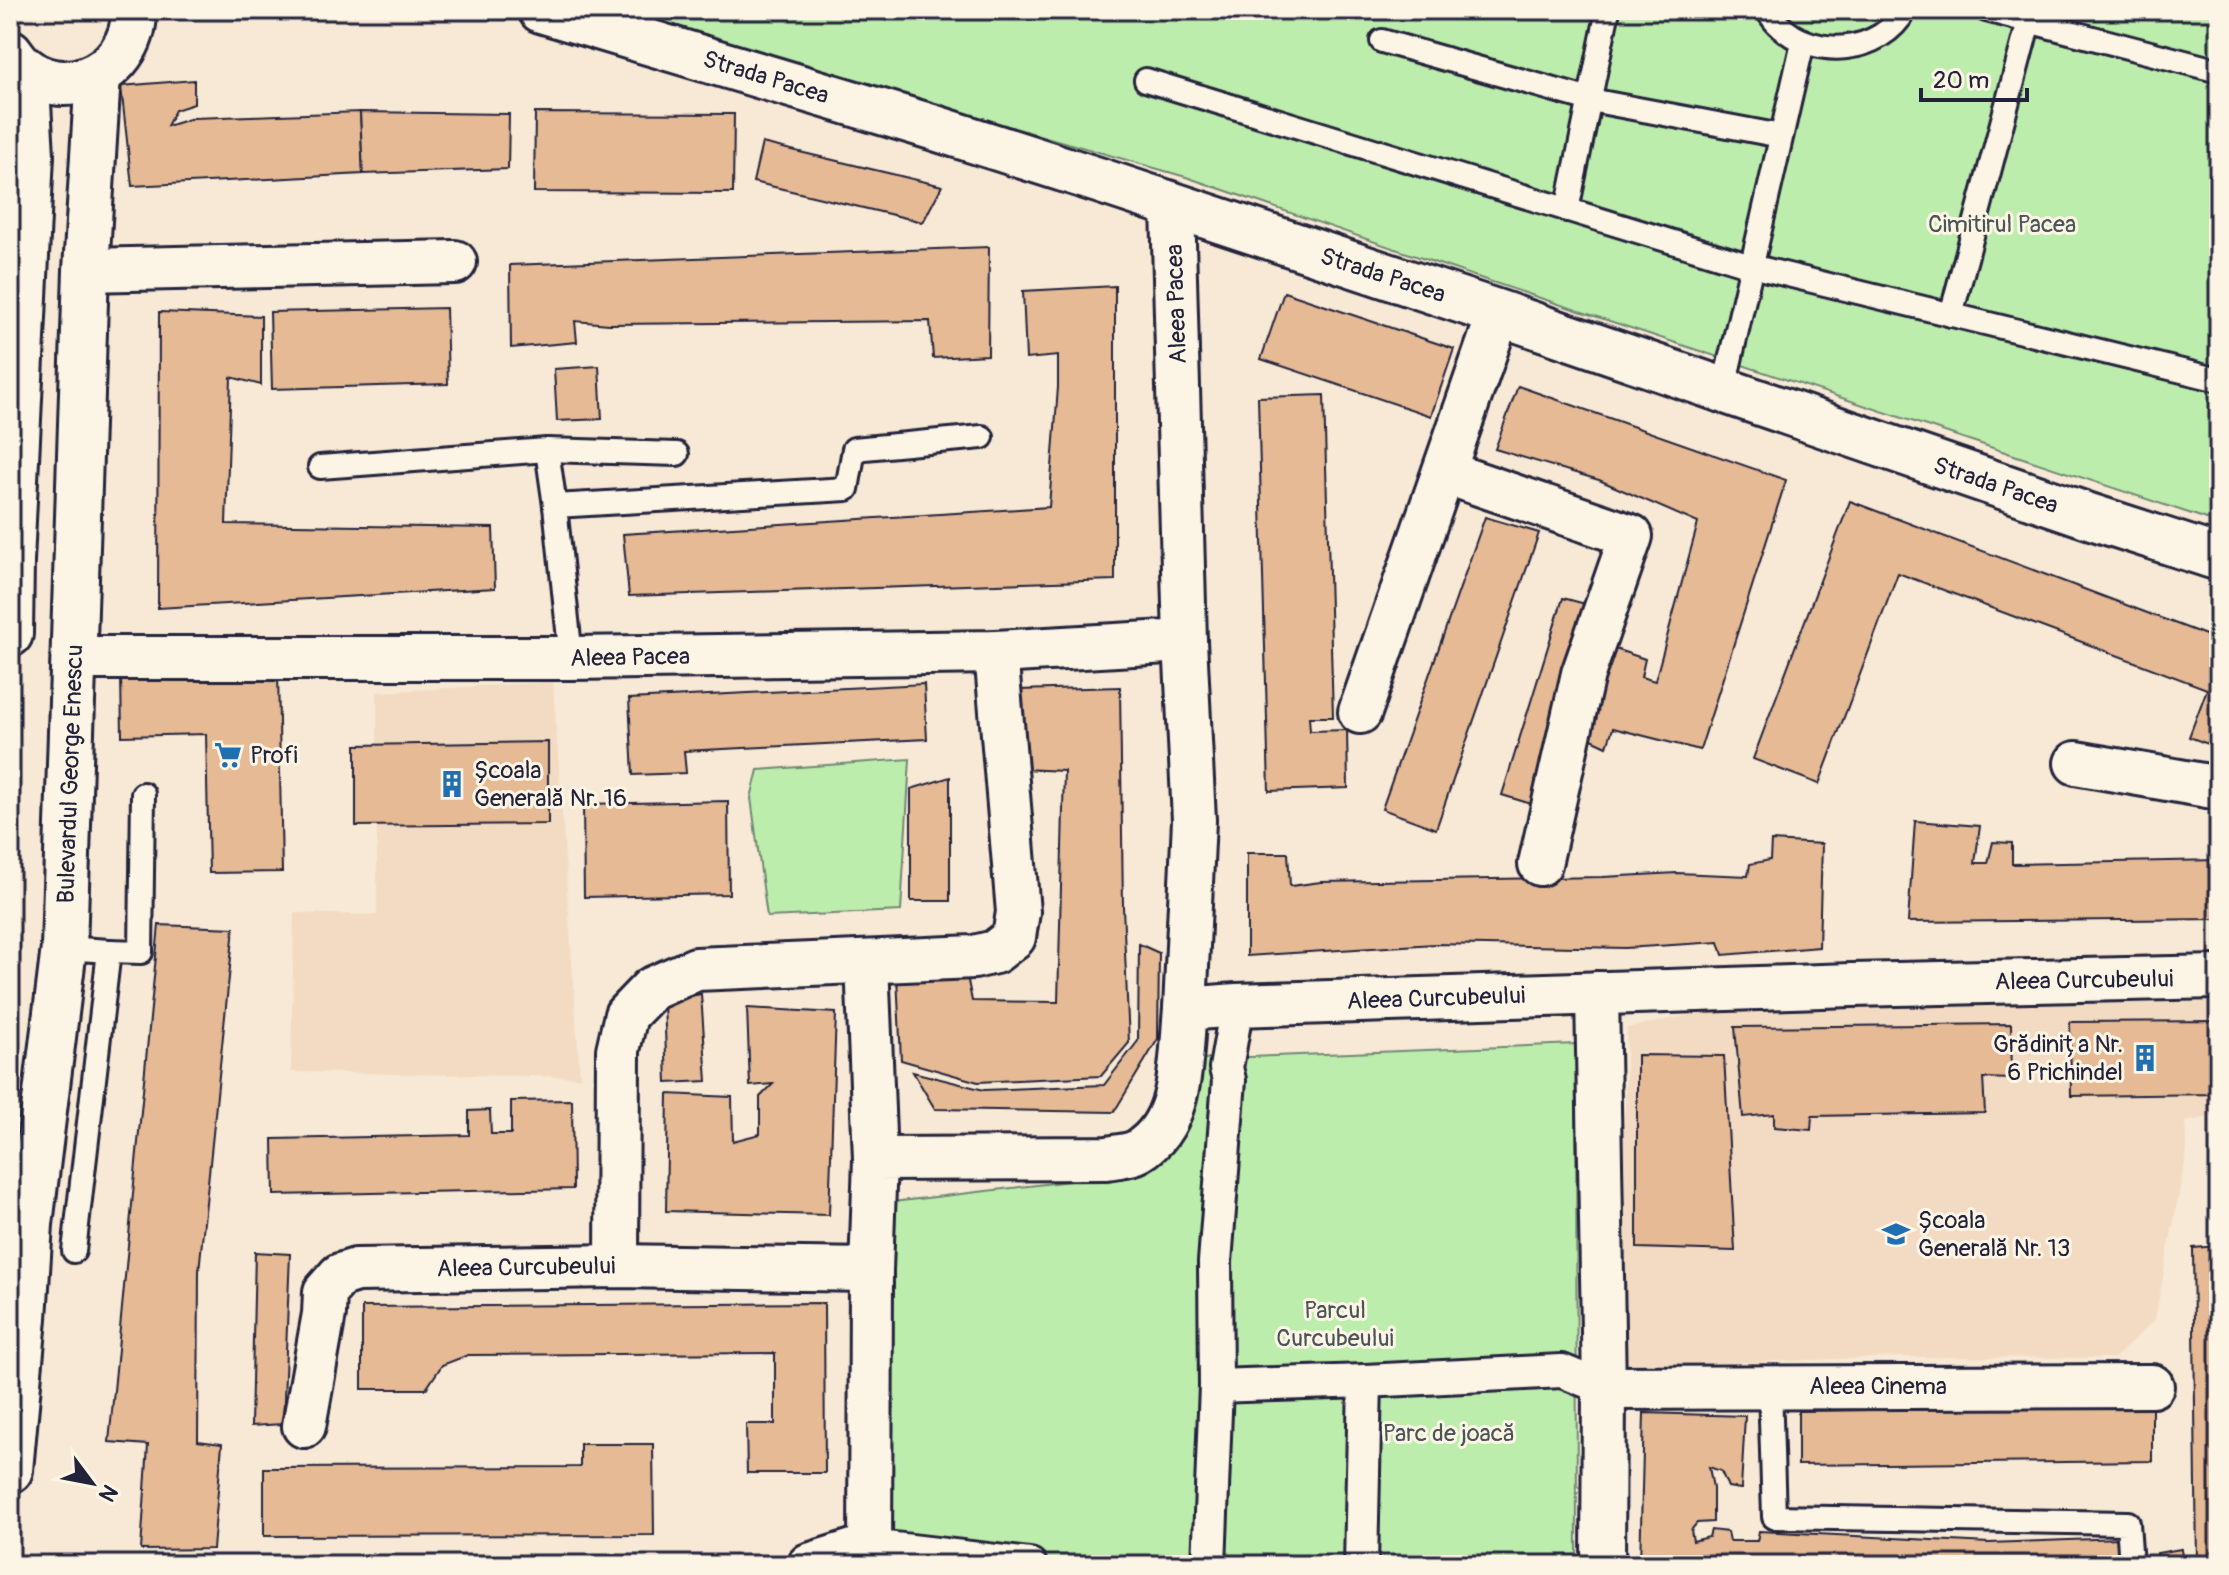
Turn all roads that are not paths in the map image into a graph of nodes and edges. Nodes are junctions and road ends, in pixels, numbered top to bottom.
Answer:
1 (541, 10) edge
2 (1608, 10) edge
3 (1767, 10) edge
4 (1905, 10) edge
5 (1986, 10) edge
6 (143, 15) edge
7 (2031, 16) edge
8 (1382, 41) dead end
9 (1803, 42) junction
10 (18, 61) edge
11 (2219, 71) edge
12 (98, 75) junction
13 (1146, 80) dead end
14 (1590, 100) junction
15 (1781, 136) junction
16 (1173, 206) junction
17 (1567, 210) junction
18 (455, 262) dead end
19 (1751, 266) junction
20 (86, 270) junction
21 (1499, 313) junction
22 (1951, 315) junction
23 (2219, 380) edge
24 (1723, 391) junction
25 (982, 437) dead end
26 (547, 450) junction
27 (677, 454) dead end
28 (320, 467) dead end
29 (1444, 472) junction
30 (555, 506) junction
31 (2219, 558) edge
32 (10, 561) edge
33 (10, 634) edge
34 (1185, 641) junction
35 (996, 652) junction
36 (74, 658) junction
37 (571, 658) junction
38 (1360, 712) dead end
39 (2076, 763) dead end
40 (2219, 788) edge
41 (143, 794) dead end
42 (1540, 864) dead end
43 (64, 948) junction
44 (109, 951) junction
45 (867, 962) junction
46 (2219, 977) edge
47 (1597, 993) junction
48 (1237, 1005) junction
49 (1185, 1009) junction
50 (875, 1159) junction
51 (74, 1251) dead end
52 (617, 1266) junction
53 (871, 1270) junction
54 (1365, 1381) junction
55 (1216, 1386) junction
56 (1770, 1386) junction
57 (2152, 1386) dead end
58 (1604, 1388) junction
59 (304, 1426) dead end
60 (10, 1470) edge
61 (869, 1556) edge
62 (809, 1565) edge
63 (1030, 1565) edge
64 (1209, 1565) edge
65 (1361, 1565) edge
66 (1603, 1565) edge
67 (2131, 1565) edge

1 - 16 main road, Strada Pacea
2 - 14 lane
3 - 9 lane
4 - 9 lane
5 - 7 lane
6 - 12 main road
7 - 11 lane
7 - 22 lane
8 - 14 lane
9 - 15 lane
10 - 12 main road
10 - 32 main road
12 - 20 main road, Bulevardul George Enescu
13 - 17 lane
14 - 15 lane
14 - 17 lane
15 - 19 lane
16 - 21 main road, Strada Pacea
16 - 34 street, Aleea Pacea
17 - 19 lane
18 - 20 street
19 - 22 lane
19 - 24 lane
20 - 36 main road, Bulevardul George Enescu
21 - 24 main road, Strada Pacea
21 - 29 street
22 - 23 lane
24 - 31 main road, Strada Pacea
25 - 30 lane
26 - 27 lane
26 - 28 lane
26 - 30 lane
29 - 38 street
29 - 42 street
30 - 37 lane
32 - 33 main road
34 - 35 street, Aleea Pacea
34 - 49 street, Aleea Pacea
35 - 37 street, Aleea Pacea
35 - 45 street
36 - 37 street, Aleea Pacea
36 - 43 main road, Bulevardul George Enescu
39 - 40 street
41 - 44 lane
43 - 44 lane
43 - 60 main road, Bulevardul George Enescu
44 - 51 lane
45 - 50 street
45 - 52 street
46 - 47 street, Aleea Curcubeului
47 - 48 street, Aleea Curcubeului
47 - 58 street
48 - 49 street, Aleea Curcubeului
48 - 55 street
49 - 50 street
50 - 53 street
52 - 53 street, Aleea Curcubeului
52 - 59 street, Aleea Curcubeului
53 - 61 street
54 - 55 street
54 - 58 street
54 - 65 street
55 - 64 street
56 - 57 street, Aleea Cinema
56 - 58 street, Aleea Cinema
56 - 67 lane
58 - 66 street
61 - 62 street
61 - 63 street

